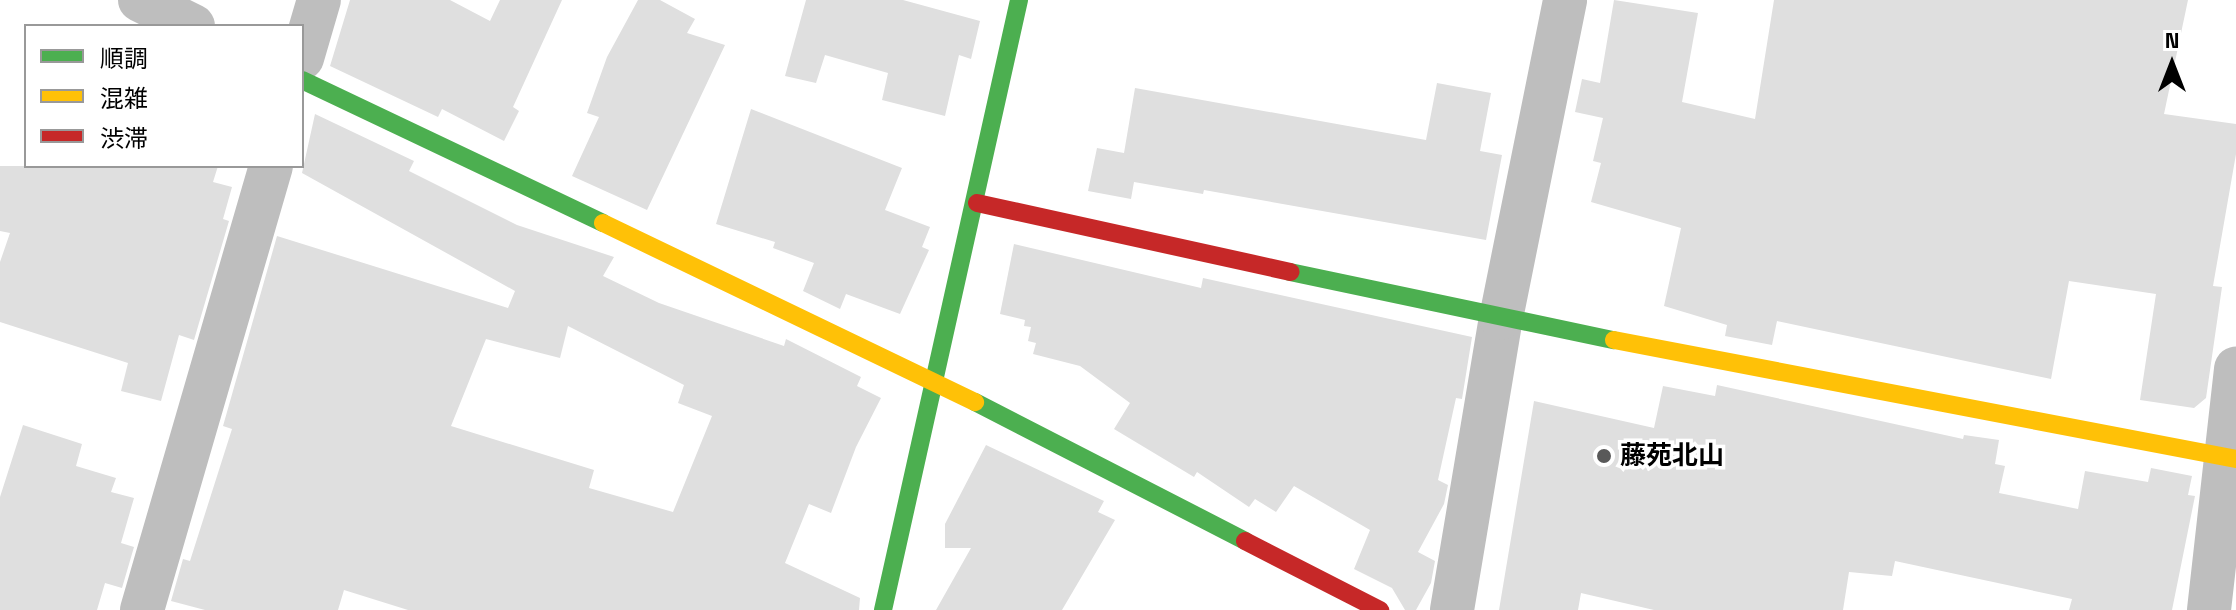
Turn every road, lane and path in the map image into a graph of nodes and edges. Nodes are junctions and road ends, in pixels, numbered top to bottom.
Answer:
1 (140, 0) edge
2 (319, 0) edge
3 (1019, 0) edge
4 (1565, 0) edge
5 (189, 24) edge
6 (304, 51) edge
7 (304, 81) edge
8 (270, 168) edge
9 (977, 203) junction
10 (1501, 318) junction
11 (2236, 369) edge
12 (935, 382) junction
13 (2230, 458) edge
14 (142, 610) edge
15 (883, 610) edge
16 (1380, 610) edge
17 (1452, 610) edge
18 (2209, 610) edge

1 - 5 street
2 - 6 street
3 - 9 street
4 - 10 street
7 - 12 street
8 - 14 street
9 - 10 street
9 - 12 street
10 - 13 street
10 - 17 street
11 - 13 street
12 - 15 street
12 - 16 street
13 - 18 street

